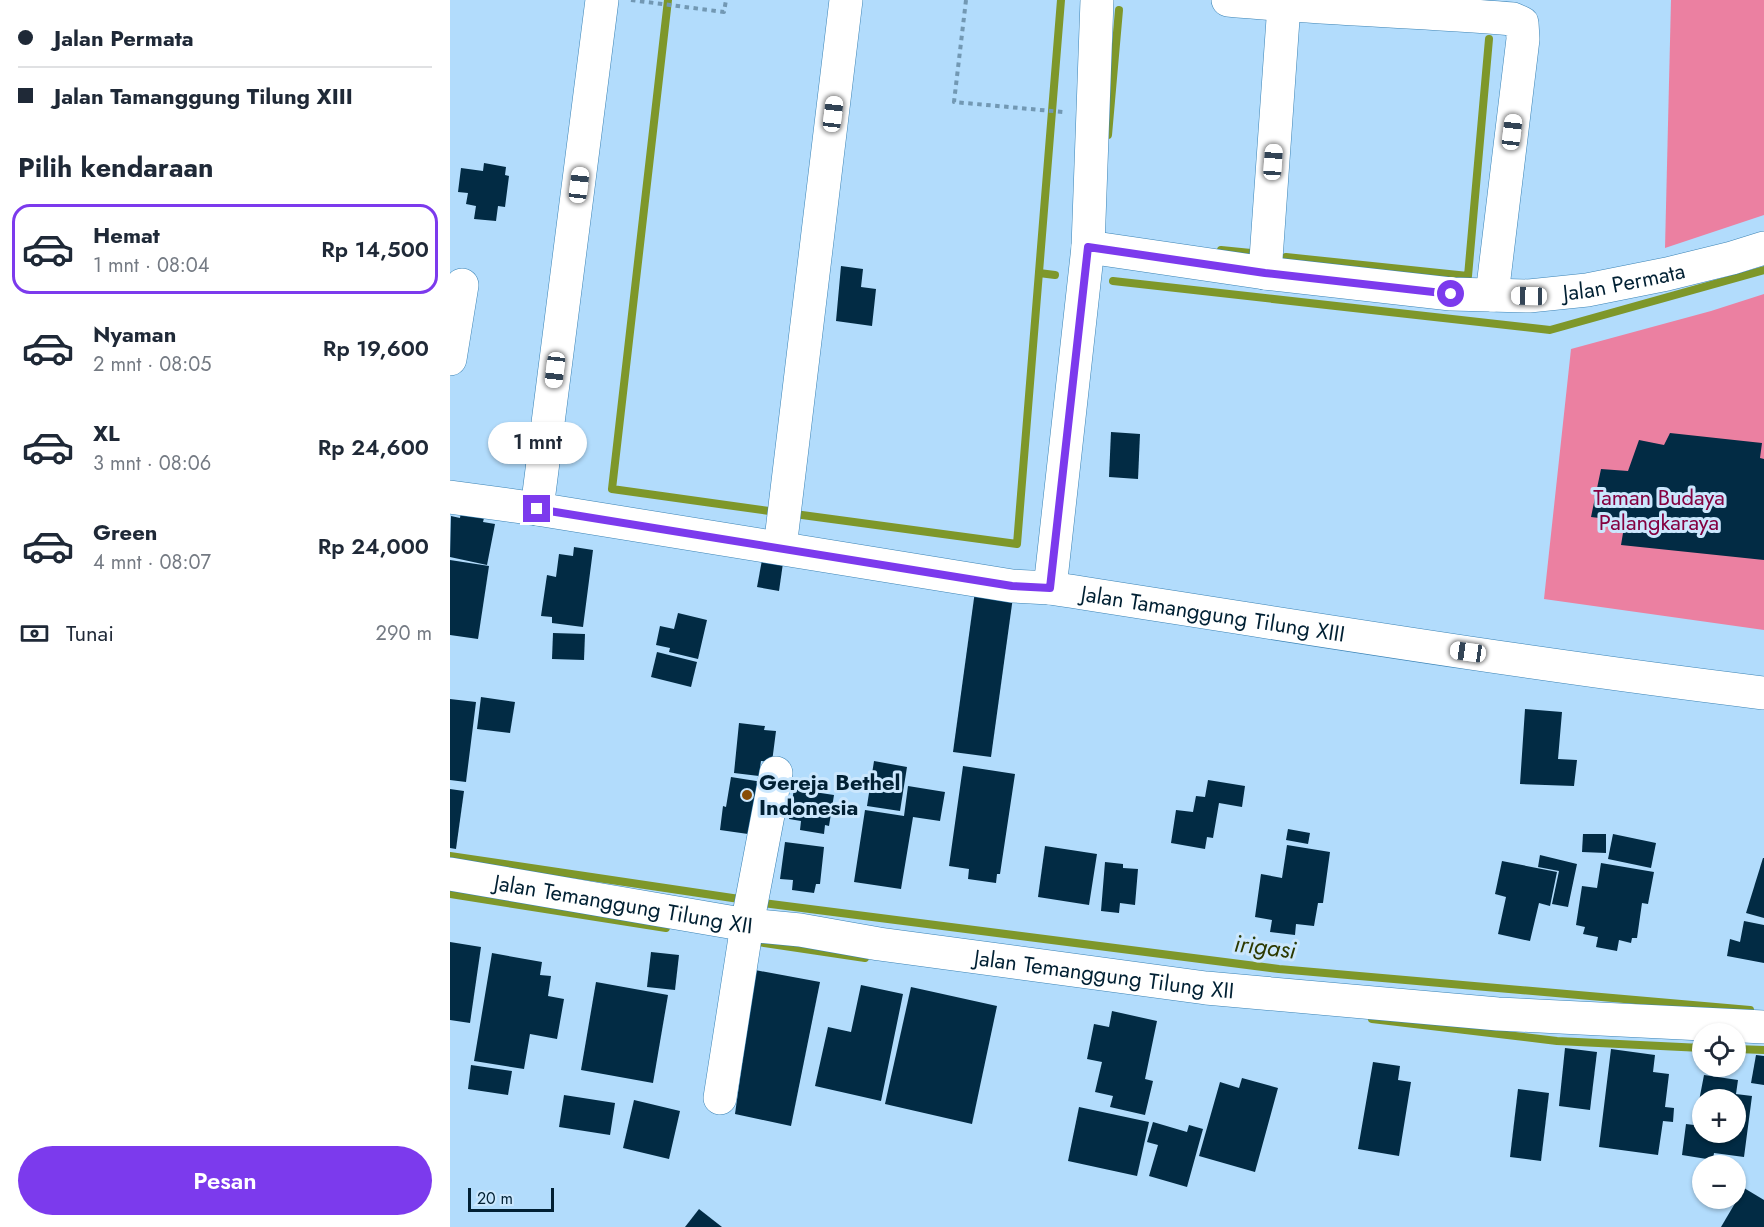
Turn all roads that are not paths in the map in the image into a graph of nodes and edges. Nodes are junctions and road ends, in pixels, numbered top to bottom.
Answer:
1 (602, 0) edge
2 (846, 0) edge
3 (1097, 0) edge
4 (1227, 0) edge
5 (1284, 5) junction
6 (1445, 7) edge
7 (1088, 247) junction
8 (1764, 248) edge
9 (1265, 273) junction
10 (462, 285) dead end
11 (1492, 295) junction
12 (450, 359) edge
13 (450, 497) edge
14 (537, 509) junction
15 (780, 548) junction
16 (1050, 588) junction
17 (1764, 693) edge
18 (776, 773) dead end
19 (450, 874) edge
20 (747, 925) junction
21 (1764, 1028) edge
22 (720, 1098) dead end

1 - 14 street
2 - 15 street
3 - 7 street
4 - 5 street
5 - 6 street
5 - 9 street
6 - 11 street
7 - 9 street, Jalan Permata
7 - 16 street
8 - 11 street, Jalan Permata
9 - 11 street, Jalan Permata
10 - 12 street
13 - 14 street, Jalan Tamanggung Tilung XIII
14 - 15 street, Jalan Tamanggung Tilung XIII
15 - 16 street, Jalan Tamanggung Tilung XIII
16 - 17 street, Jalan Tamanggung Tilung XIII
18 - 20 street
19 - 20 street, Jalan Temanggung Tilung XII
20 - 21 street, Jalan Temanggung Tilung XII
20 - 22 street

